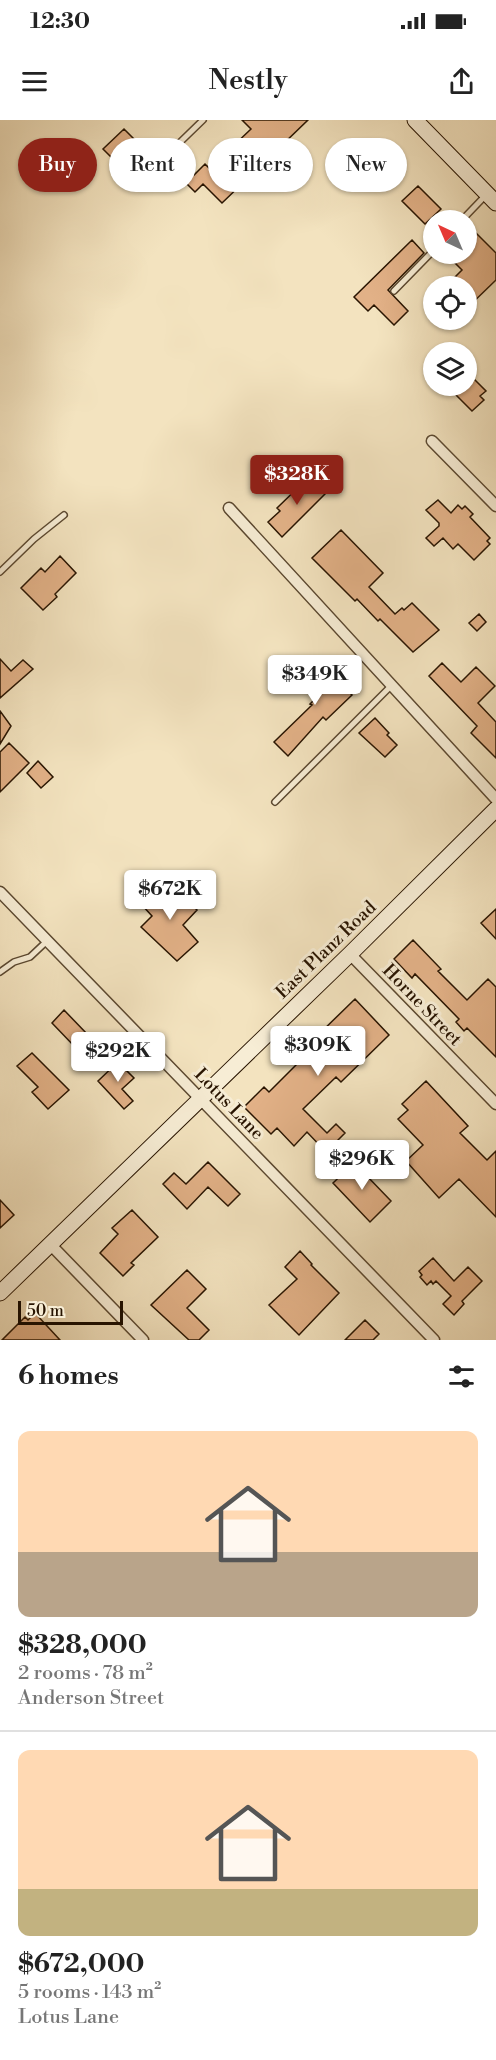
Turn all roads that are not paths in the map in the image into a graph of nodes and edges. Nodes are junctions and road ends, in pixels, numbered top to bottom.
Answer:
1 (203, 120) edge
2 (415, 120) edge
3 (184, 138) edge
4 (492, 199) edge
5 (476, 210) edge
6 (423, 261) edge
7 (394, 291) dead end
8 (432, 441) dead end
9 (496, 506) edge
10 (229, 508) dead end
11 (64, 515) dead end
12 (0, 572) edge
13 (392, 685) junction
14 (496, 799) edge
15 (275, 801) dead end
16 (496, 809) edge
17 (0, 892) edge
18 (47, 940) junction
19 (350, 954) junction
20 (0, 972) edge
21 (200, 1099) junction
22 (496, 1104) edge
23 (50, 1244) junction
24 (0, 1293) edge
25 (143, 1340) edge
26 (434, 1340) edge

1 - 3 lane
2 - 4 street
4 - 5 lane
6 - 7 lane
8 - 9 street
10 - 13 street
11 - 12 lane
13 - 14 street
13 - 15 lane
16 - 19 street, East Planz Road
17 - 18 street, Lotus Lane
18 - 20 lane
18 - 21 street, Lotus Lane
19 - 21 street, East Planz Road
19 - 22 street, Horne Street
21 - 23 street, East Planz Road
21 - 26 street, Lotus Lane
23 - 24 street, East Planz Road
23 - 25 street

